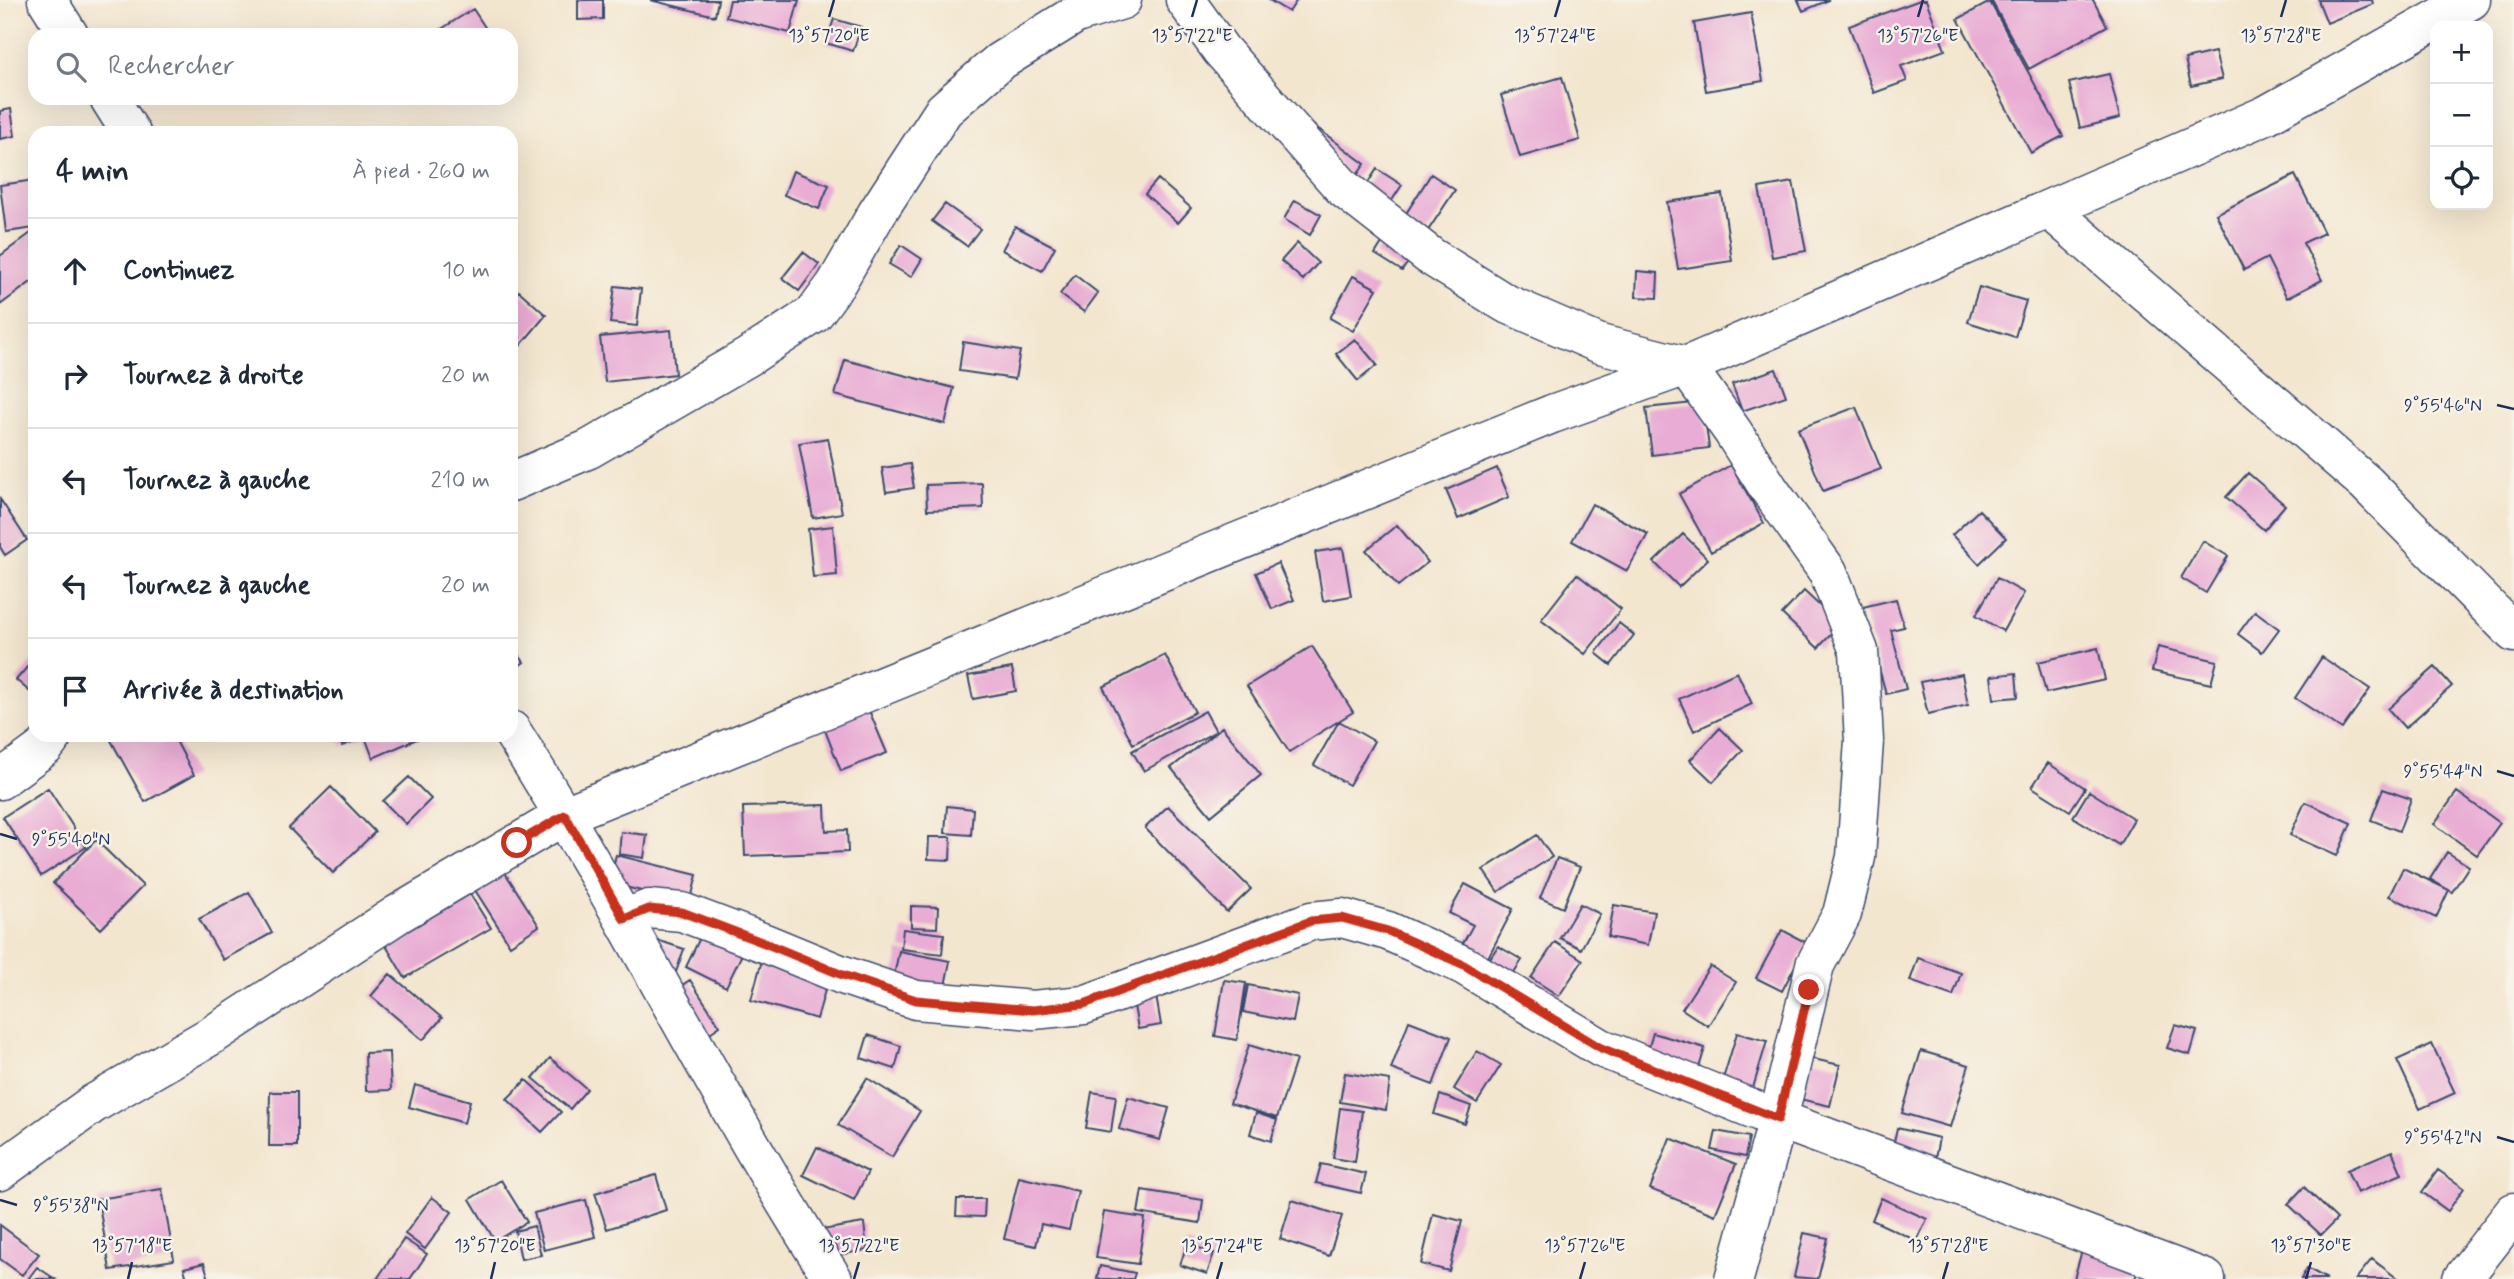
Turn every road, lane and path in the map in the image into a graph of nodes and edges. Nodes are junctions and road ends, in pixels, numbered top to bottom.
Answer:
1 (47, 0) edge
2 (1122, 0) edge
3 (1185, 0) edge
4 (2471, 0) edge
5 (65, 28) edge
6 (113, 105) edge
7 (127, 126) edge
8 (2049, 209) junction
9 (1686, 366) junction
10 (518, 479) edge
11 (2514, 633) edge
12 (518, 741) edge
13 (49, 742) edge
14 (0, 780) edge
15 (565, 815) junction
16 (624, 919) junction
17 (1778, 1119) junction
18 (0, 1171) edge
19 (2514, 1212) edge
20 (833, 1279) edge
21 (1734, 1279) edge
22 (2206, 1279) edge
23 (2462, 1279) edge

1 - 5 street
2 - 10 street
3 - 9 street
4 - 8 street
6 - 7 street
8 - 9 street
8 - 11 street
9 - 15 street
9 - 17 street
12 - 15 street
13 - 14 street
15 - 16 street
15 - 18 street
16 - 17 street
16 - 20 street
17 - 21 street
17 - 22 street
19 - 23 street

